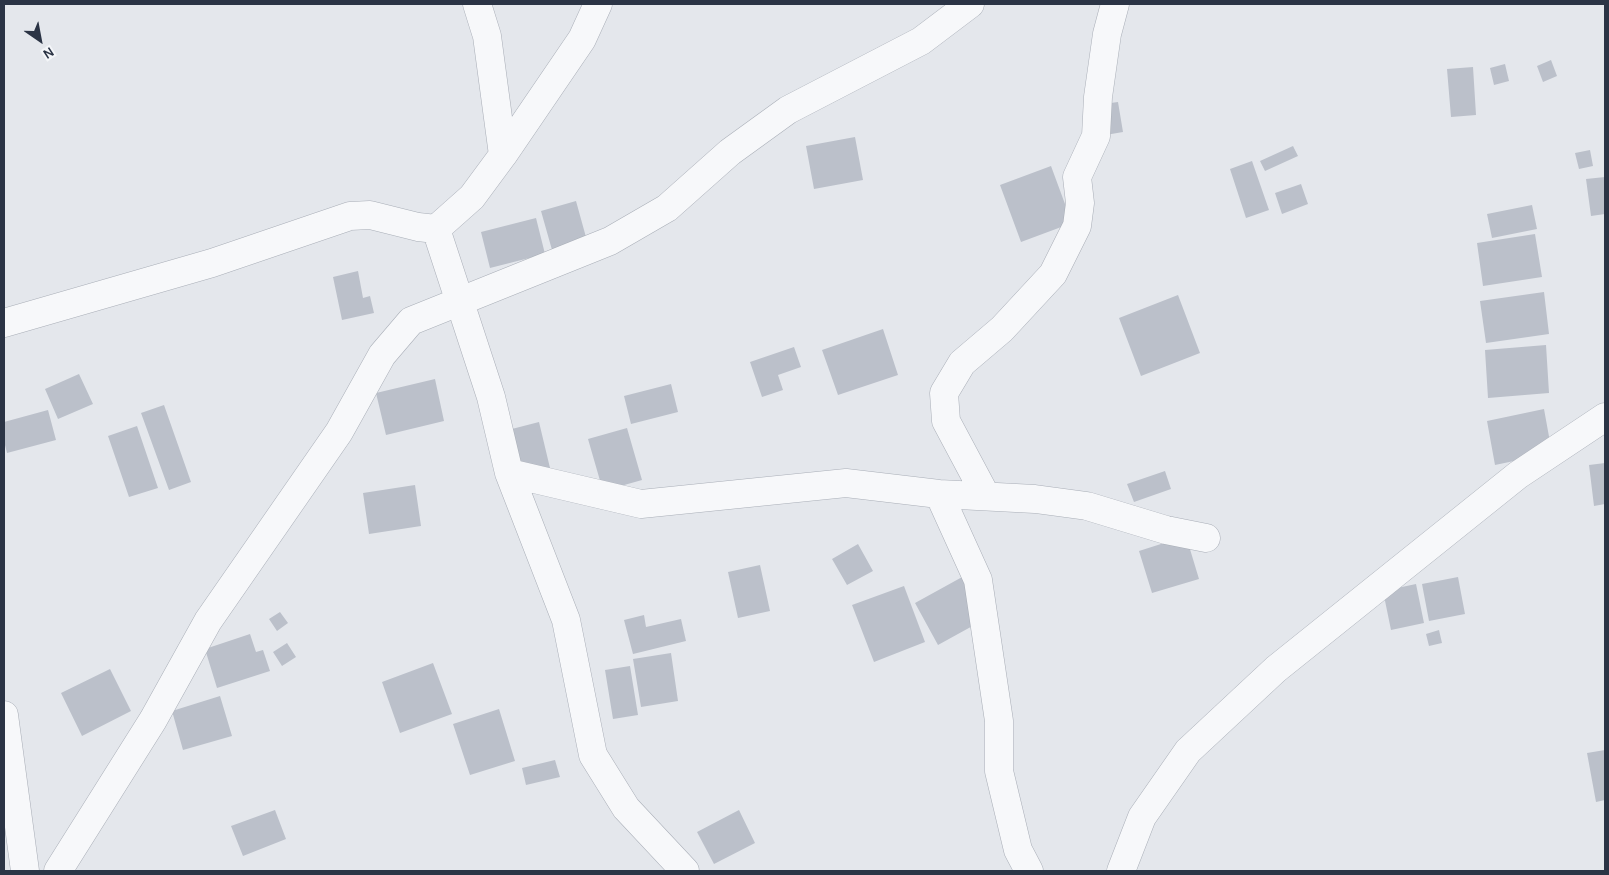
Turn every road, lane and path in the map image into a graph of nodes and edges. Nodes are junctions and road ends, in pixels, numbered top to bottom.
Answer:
1 (478, 4) edge
2 (598, 4) edge
3 (970, 4) edge
4 (1115, 4) edge
5 (503, 155) junction
6 (436, 228) junction
7 (461, 300) junction
8 (4, 323) edge
9 (1605, 417) edge
10 (509, 474) junction
11 (939, 494) junction
12 (986, 496) junction
13 (1206, 538) dead end
14 (4, 715) edge
15 (25, 871) edge
16 (58, 871) edge
17 (684, 871) edge
18 (1028, 871) edge
19 (1121, 871) edge

1 - 5 street
2 - 5 street
3 - 7 street
4 - 12 street
5 - 6 street
6 - 7 street
6 - 8 street
7 - 10 street
7 - 16 street
9 - 19 street
10 - 11 street
10 - 17 street
11 - 12 street
11 - 18 street
12 - 13 street
14 - 15 street

